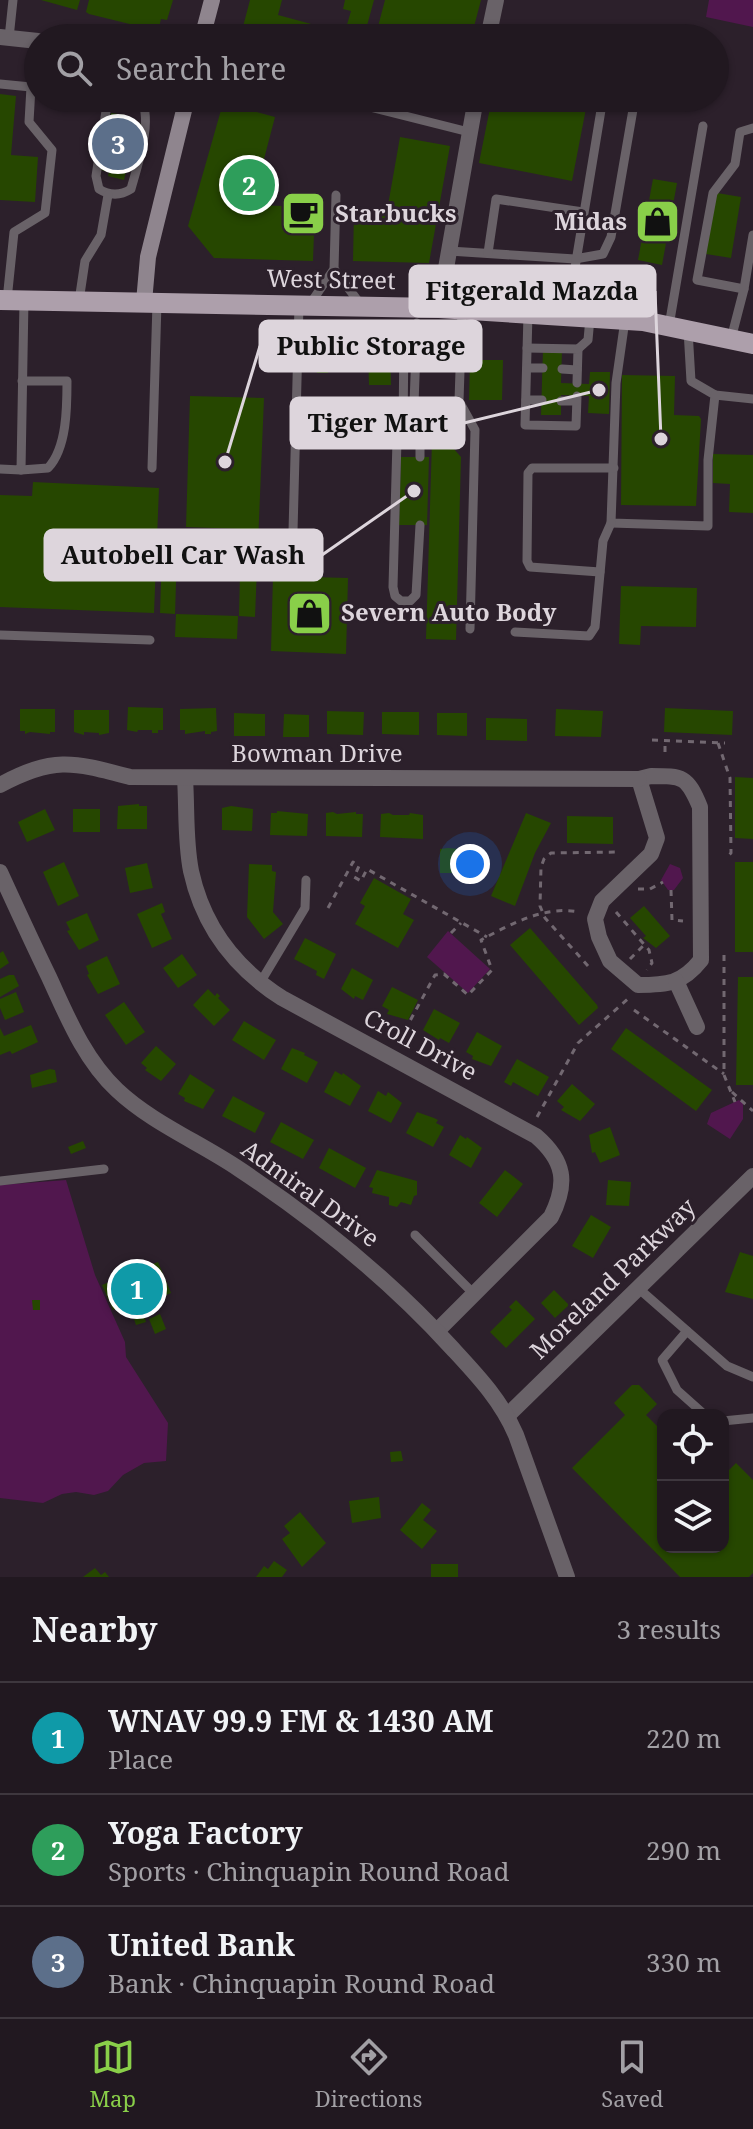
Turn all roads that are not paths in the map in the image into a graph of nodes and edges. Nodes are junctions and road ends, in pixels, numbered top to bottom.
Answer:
1 (13, 0) edge
2 (212, 0) edge
3 (496, 0) edge
4 (206, 24) edge
5 (491, 24) edge
6 (5, 37) edge
7 (0, 84) edge
8 (24, 84) edge
9 (30, 112) edge
10 (106, 112) edge
11 (146, 112) edge
12 (184, 112) edge
13 (390, 112) edge
14 (473, 112) edge
15 (601, 112) edge
16 (633, 112) edge
17 (703, 126) dead end
18 (753, 128) edge
19 (469, 132) junction
20 (108, 195) junction
21 (336, 195) dead end
22 (583, 212) junction
23 (753, 235) edge
24 (449, 251) junction
25 (488, 253) junction
26 (575, 259) junction
27 (334, 269) junction
28 (743, 293) junction
29 (11, 300) edge
30 (79, 301) junction
31 (753, 301) edge
32 (151, 302) junction
33 (304, 305) junction
34 (363, 307) junction
35 (439, 308) junction
36 (462, 310) junction
37 (528, 314) junction
38 (567, 316) junction
39 (417, 317) junction
40 (590, 318) junction
41 (625, 320) junction
42 (678, 328) junction
43 (731, 339) junction
44 (753, 344) edge
45 (527, 348) junction
46 (578, 349) junction
47 (527, 368) junction
48 (543, 368) dead end
49 (562, 369) dead end
50 (577, 370) junction
51 (22, 381) junction
52 (577, 383) dead end
53 (715, 395) junction
54 (753, 399) edge
55 (526, 400) junction
56 (542, 400) dead end
57 (561, 401) dead end
58 (420, 457) dead end
59 (152, 468) dead end
60 (614, 468) junction
61 (0, 469) edge
62 (21, 470) junction
63 (611, 523) junction
64 (420, 525) dead end
65 (292, 569) dead end
66 (600, 572) junction
67 (470, 629) dead end
68 (515, 632) dead end
69 (0, 635) edge
70 (150, 640) dead end
71 (185, 778) junction
72 (639, 779) junction
73 (0, 785) edge
74 (0, 872) edge
75 (306, 880) dead end
76 (676, 981) junction
77 (260, 983) junction
78 (697, 1027) dead end
79 (104, 1169) dead end
80 (753, 1176) edge
81 (0, 1181) edge
82 (415, 1235) dead end
83 (638, 1288) junction
84 (473, 1293) junction
85 (437, 1331) junction
86 (687, 1331) junction
87 (753, 1377) edge
88 (698, 1409) edge
89 (507, 1416) junction
90 (753, 1418) edge
91 (729, 1420) edge
92 (567, 1577) edge

1 - 6 lane
2 - 4 main road
3 - 5 street
7 - 8 lane
9 - 29 lane
10 - 20 lane
11 - 20 lane
12 - 32 main road
13 - 19 lane
14 - 19 street
15 - 22 lane
16 - 26 lane
17 - 42 lane
18 - 28 lane
19 - 24 street
20 - 30 lane
21 - 27 lane
22 - 25 lane
22 - 26 lane
23 - 28 lane
24 - 25 lane
24 - 35 street
25 - 26 lane
26 - 38 lane
27 - 33 lane
27 - 34 lane
28 - 31 lane
28 - 43 lane
29 - 30 main road, West Street
29 - 51 lane
30 - 32 main road, West Street
32 - 33 main road, West Street
32 - 59 lane
33 - 34 main road, West Street
33 - 65 lane
34 - 39 main road, West Street
35 - 36 main road, West Street
35 - 39 main road, West Street
36 - 37 main road, West Street
36 - 67 lane
37 - 38 main road, West Street
37 - 45 lane
38 - 40 main road, West Street
39 - 58 lane
39 - 64 lane
40 - 41 main road, West Street
40 - 46 lane
41 - 42 main road, West Street
41 - 60 lane
42 - 43 main road, West Street
42 - 53 lane
43 - 44 main road, West Street
45 - 46 lane
45 - 47 lane
46 - 50 lane
47 - 48 lane
47 - 55 lane
49 - 50 lane
50 - 52 lane
51 - 62 lane
51 - 62 lane
53 - 54 lane
53 - 63 lane
55 - 56 lane
55 - 57 lane
60 - 63 lane
60 - 66 lane
61 - 62 lane
63 - 66 lane
66 - 68 lane
69 - 70 lane
71 - 72 street, Bowman Drive
71 - 73 street, Bowman Drive
71 - 77 street, Croll Drive
72 - 76 street, Bowman Drive
72 - 76 street
74 - 85 street, Admiral Drive
75 - 77 lane
76 - 78 street
77 - 84 street, Croll Drive
79 - 81 lane
80 - 83 street, Moreland Parkway
82 - 84 lane
83 - 86 lane
83 - 89 street, Moreland Parkway
84 - 85 street, Croll Drive
85 - 89 street, Admiral Drive
86 - 87 lane
86 - 88 lane
89 - 92 street, Admiral Drive
90 - 91 lane

